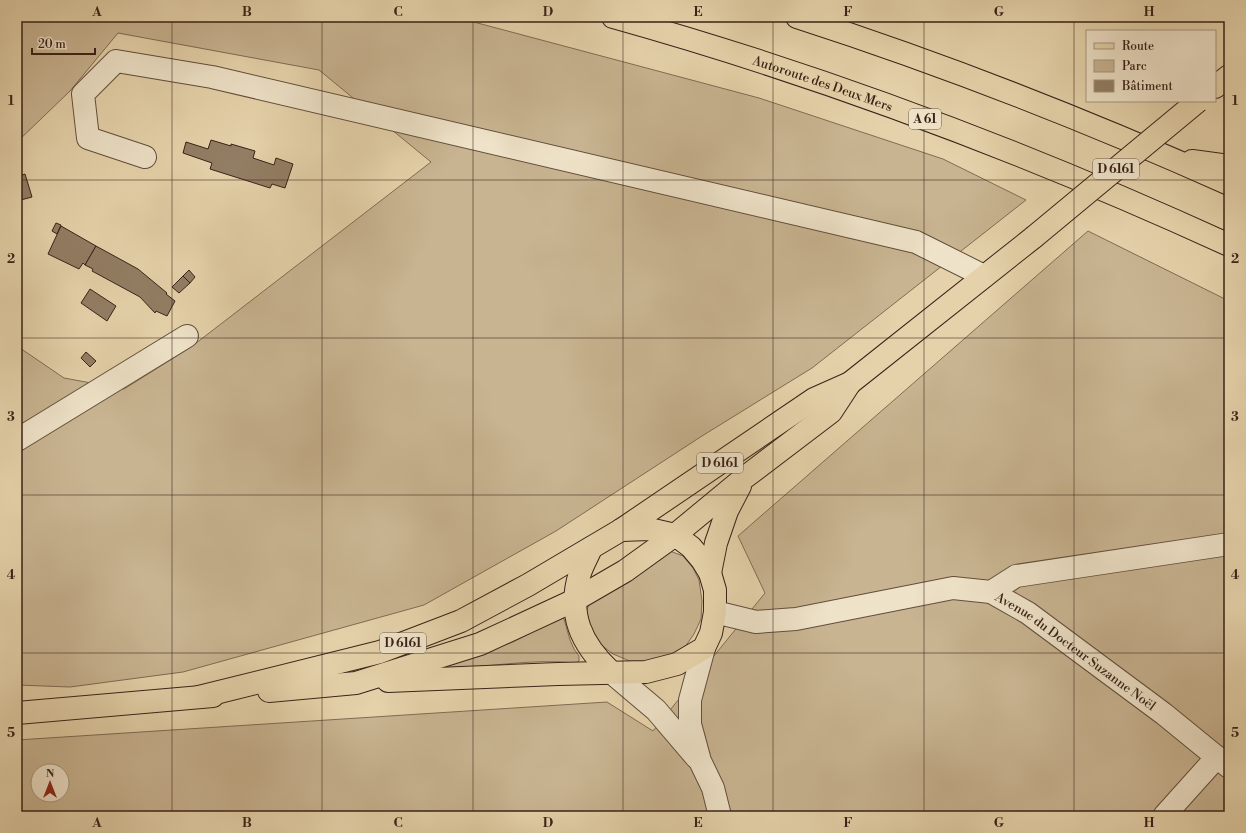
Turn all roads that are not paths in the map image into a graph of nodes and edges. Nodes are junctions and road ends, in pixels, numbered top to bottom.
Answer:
1 (613, 17) edge
2 (796, 17) edge
3 (1229, 76) edge
4 (1216, 86) edge
5 (1197, 102) edge
6 (145, 157) dead end
7 (1173, 159) junction
8 (1229, 166) edge
9 (1229, 184) edge
10 (1229, 245) edge
11 (984, 276) junction
12 (187, 336) dead end
13 (850, 384) junction
14 (17, 440) edge
15 (744, 478) junction
16 (622, 530) junction
17 (675, 535) junction
18 (1229, 544) edge
19 (592, 548) junction
20 (710, 573) junction
21 (991, 592) junction
22 (575, 600) junction
23 (715, 612) junction
24 (704, 648) junction
25 (610, 672) junction
26 (356, 683) junction
27 (199, 697) junction
28 (17, 713) edge
29 (700, 761) junction
30 (1223, 762) edge
31 (720, 816) edge
32 (1164, 816) edge

1 - 10 main road, Autoroute des Deux Mers / A 61
2 - 7 main road
3 - 4 main road
5 - 11 main road, D 6161, bridge
6 - 11 street
7 - 8 main road
7 - 9 main road
11 - 13 main road, D 6161
12 - 14 street
13 - 15 main road, D 6161
13 - 16 main road, D 6161
15 - 17 main road, D 6161
15 - 20 main road, D 6161
16 - 17 main road, D 6161
16 - 19 main road, D 6161
17 - 20 main road, D 6161
17 - 22 main road, D 6161
18 - 21 street
19 - 22 main road
19 - 27 main road, D 6161
20 - 23 main road, D 6161
21 - 23 street, Avenue du Docteur Suzanne Noël
21 - 30 street, Avenue du Docteur Suzanne Noël
22 - 25 main road
22 - 26 main road, D 6161
23 - 24 main road, D 6161
24 - 25 main road, D 6161
24 - 29 street
25 - 26 main road, D 6161
25 - 29 street
26 - 27 main road, D 6161
27 - 28 main road, D 6161
29 - 31 street
30 - 32 street

